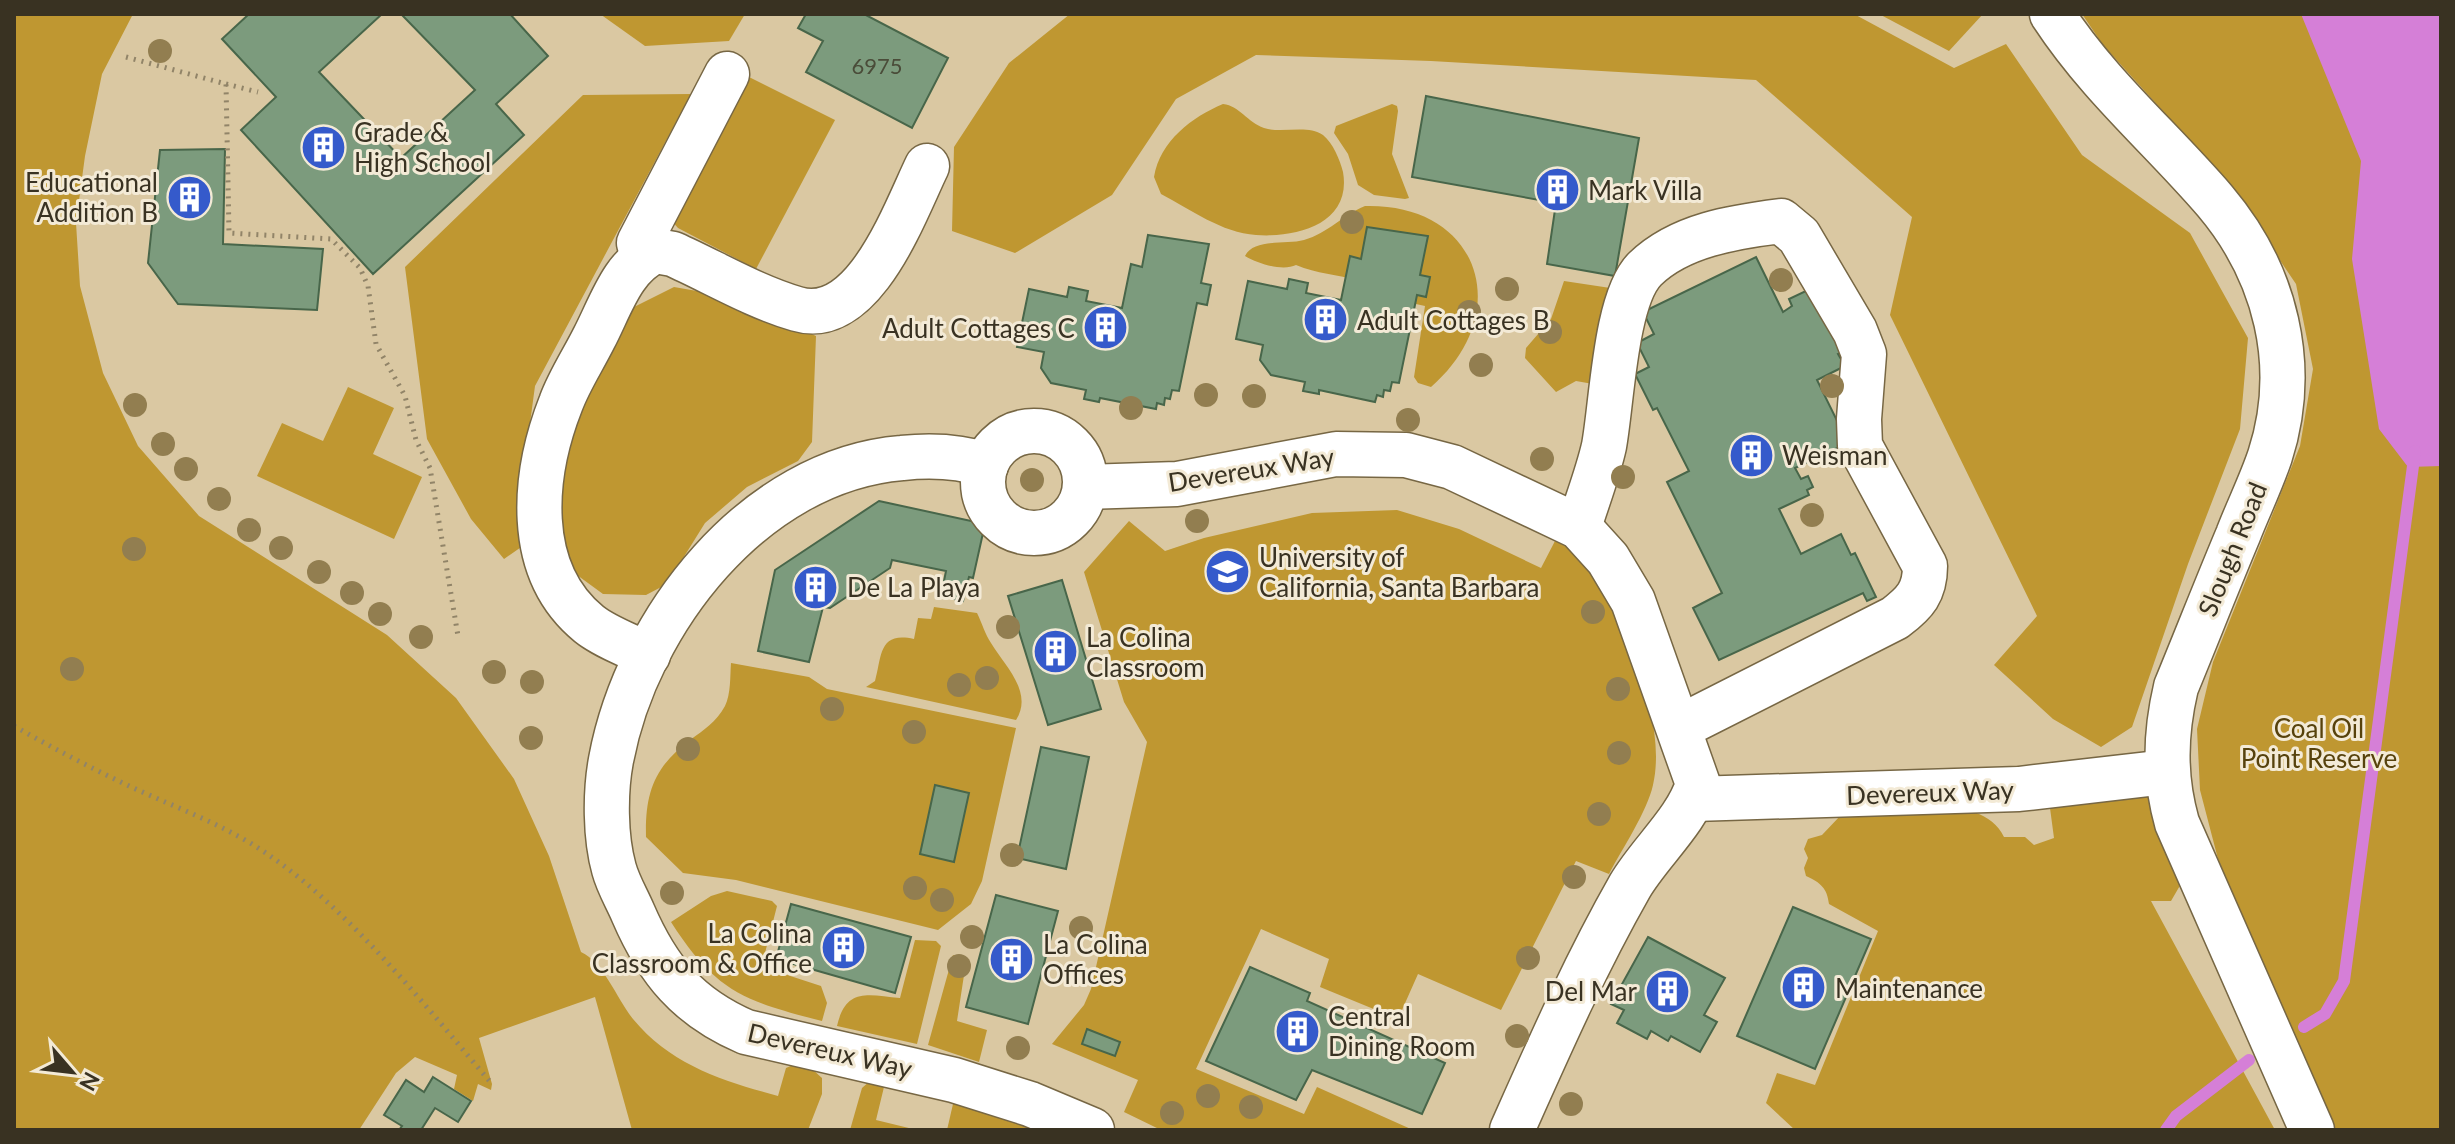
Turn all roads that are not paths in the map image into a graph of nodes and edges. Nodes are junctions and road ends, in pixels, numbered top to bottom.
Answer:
1 (2052, 14) edge
2 (727, 74) dead end
3 (927, 166) dead end
4 (643, 257) junction
5 (986, 465) junction
6 (1085, 487) junction
7 (1579, 527) junction
8 (648, 655) junction
9 (1680, 727) junction
10 (2166, 772) junction
11 (1694, 799) junction
12 (1092, 1130) edge
13 (1512, 1130) edge
14 (2312, 1130) edge

1 - 10 street, Slough Road
2 - 4 street
3 - 4 street
4 - 8 street
5 - 6 street
5 - 6 street
5 - 8 street, Devereux Way
6 - 7 street, Devereux Way
7 - 9 street, Devereux Way
7 - 9 street
8 - 12 street, Devereux Way
9 - 11 street, Devereux Way
10 - 11 street, Devereux Way
10 - 14 street, Slough Road
11 - 13 street

